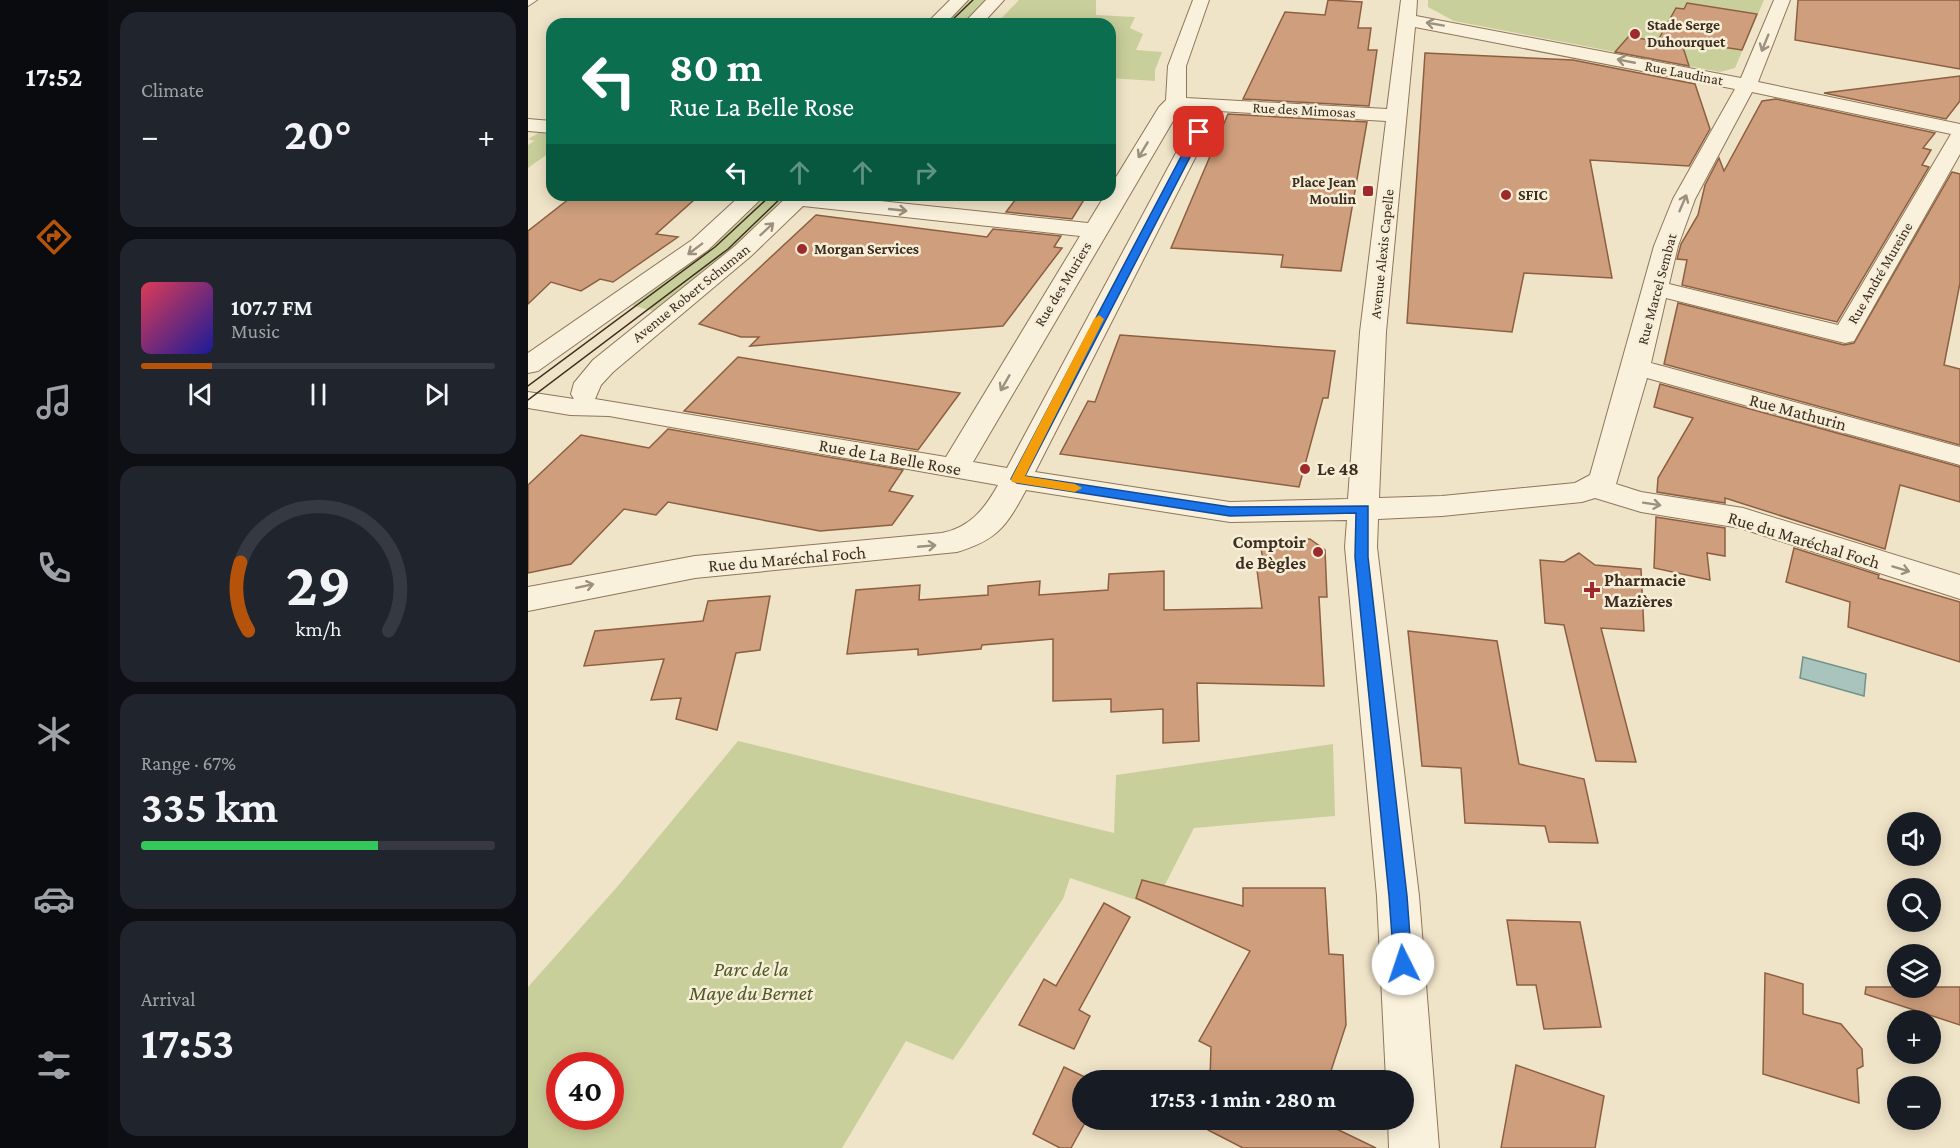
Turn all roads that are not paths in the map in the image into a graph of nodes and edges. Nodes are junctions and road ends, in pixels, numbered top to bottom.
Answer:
1 (960, 0) edge
2 (996, 0) edge
3 (1201, 0) edge
4 (1408, 0) edge
5 (1782, 0) edge
6 (941, 18) edge
7 (978, 18) edge
8 (1407, 20) junction
9 (1746, 85) junction
10 (1176, 103) junction
11 (1212, 105) junction
12 (1396, 116) junction
13 (528, 124) edge
14 (546, 126) edge
15 (1960, 130) edge
16 (1960, 136) edge
17 (1116, 196) edge
18 (747, 201) edge
19 (796, 201) edge
20 (835, 201) edge
21 (1113, 201) edge
22 (1095, 231) junction
23 (1655, 288) junction
24 (528, 365) edge
25 (1636, 367) junction
26 (528, 380) edge
27 (585, 394) junction
28 (528, 400) edge
29 (609, 408) junction
30 (1960, 456) edge
31 (954, 468) junction
32 (1017, 479) junction
33 (1596, 486) junction
34 (1363, 509) junction
35 (1960, 587) edge
36 (528, 599) edge
37 (1414, 1148) edge

1 - 6 street
2 - 7 street
3 - 10 street
4 - 8 street, Avenue Alexis Capelle
5 -> 9 street, Rue Marcel Sembat
9 -> 8 street, Rue Laudinat
8 - 12 street, Avenue Alexis Capelle
9 - 15 street, Rue Laudinat
23 -> 9 street, Rue Marcel Sembat
10 - 11 street
10 -> 17 street, Rue des Muriers
11 - 12 street, Rue des Mimosas
11 - 32 street
12 - 34 street, Avenue Alexis Capelle
13 - 14 street
16 - 23 street, Rue André Mureine
18 -> 24 street, Avenue Robert Schuman
27 -> 19 street, Avenue Robert Schuman
20 -> 22 street
21 -> 22 street, Rue des Muriers
22 -> 31 street, Rue des Muriers
23 - 25 street, Rue Marcel Sembat
25 - 30 street, Rue Mathurin
25 - 33 street, Rue Marcel Sembat
26 - 27 street, Rue de La Belle Rose
27 - 29 street, Rue de La Belle Rose
28 - 29 street, Rue de La Belle Rose
29 - 31 street, Rue de La Belle Rose
31 - 32 street, Rue de La Belle Rose
32 - 34 street, Rue de La Belle Rose
36 -> 32 street, Rue du Maréchal Foch
33 - 34 street
33 -> 35 street, Rue du Maréchal Foch
34 - 37 street, Avenue Alexis Capelle

